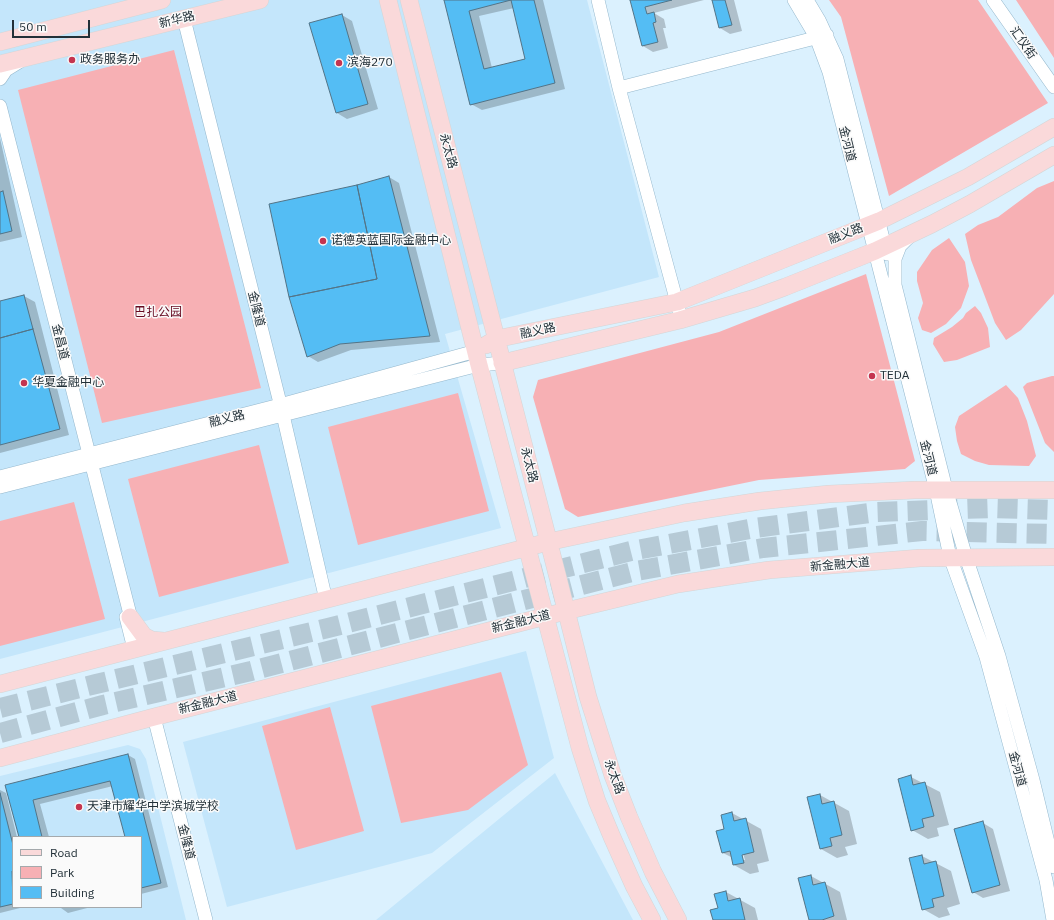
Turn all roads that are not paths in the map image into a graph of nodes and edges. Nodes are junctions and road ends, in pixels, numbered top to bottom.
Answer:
1 (162, 0) edge
2 (260, 0) edge
3 (388, 0) edge
4 (409, 0) edge
5 (598, 0) edge
6 (794, 0) edge
7 (807, 0) edge
8 (993, 0) edge
9 (184, 19) junction
10 (821, 36) junction
11 (0, 42) edge
12 (26, 58) junction
13 (0, 64) edge
14 (0, 79) edge
15 (1054, 87) edge
16 (619, 88) junction
17 (0, 106) edge
18 (0, 125) edge
19 (1054, 127) edge
20 (1054, 155) edge
21 (876, 224) junction
22 (917, 232) junction
23 (880, 248) junction
24 (895, 285) junction
25 (677, 302) junction
26 (680, 320) junction
27 (496, 339) junction
28 (537, 354) junction
29 (477, 358) junction
30 (502, 363) junction
31 (512, 401) junction
32 (282, 410) junction
33 (85, 459) junction
34 (65, 465) junction
35 (0, 477) edge
36 (0, 487) edge
37 (941, 490) junction
38 (1054, 490) edge
39 (548, 542) junction
40 (527, 548) junction
41 (958, 557) junction
42 (1054, 557) edge
43 (558, 578) junction
44 (326, 600) junction
45 (566, 611) junction
46 (540, 616) junction
47 (130, 617) junction
48 (164, 641) junction
49 (136, 648) junction
50 (0, 684) edge
51 (154, 717) junction
52 (0, 758) edge
53 (1054, 867) edge
54 (206, 920) edge
55 (652, 920) edge
56 (678, 920) edge
57 (1053, 920) edge

1 - 11 main road, 新华路
2 - 9 main road, 新华路
3 - 29 main road, 永太路
4 - 27 main road, 永太路
5 - 16 street
6 - 10 street, 金河道
7 - 10 street, 金河道
8 - 15 street, 汇仪街
9 - 12 main road, 新华路
9 - 32 street, 金隆道
10 - 16 street
10 - 21 street, 金河道
10 - 21 street, 金河道
12 - 13 main road, 新华路
12 - 14 street
16 - 25 street
17 - 33 street, 金昌道
18 - 33 street, 金昌道
19 - 21 main road, 融义路
20 - 22 main road, 融义路
21 - 22 street
21 - 23 street, 金河道
21 - 25 main road, 融义路
22 - 23 main road, 融义路
22 - 24 street
23 - 24 street, 金河道
23 - 26 main road, 融义路
23 - 37 street, 金河道
24 - 37 street
25 - 26 street
25 - 27 main road, 融义路
26 - 28 main road, 融义路
27 - 29 main road, 融义路
27 - 30 main road, 永太路
28 - 30 main road, 融义路
28 - 31 main road
29 - 30 street, 融义路
29 - 32 street, 融义路
29 - 40 main road, 永太路
30 - 31 main road, 永太路
31 - 39 main road, 永太路
32 - 33 street, 融义路
32 - 44 street, 金隆道
33 - 34 street, 融义路
33 - 47 street
33 - 49 street, 金昌道
34 - 35 street, 融义路
34 - 36 street, 融义路
37 - 38 main road
37 - 39 main road
37 - 41 street, 金河道
39 - 40 main road
39 - 43 main road, 永太路
40 - 44 main road
40 - 46 main road, 永太路
41 - 42 main road, 新金融大道
41 - 45 main road, 新金融大道
41 - 53 street, 金河道
41 - 57 street, 金河道
43 - 45 main road, 永太路
43 - 46 main road
44 - 48 main road
45 - 46 main road, 新金融大道
45 - 56 main road, 永太路
46 - 51 main road, 新金融大道
46 - 55 main road, 永太路
47 - 48 main road
47 - 49 street
48 - 49 main road
49 - 50 main road
51 - 52 main road, 新金融大道
51 - 54 street, 金隆道

